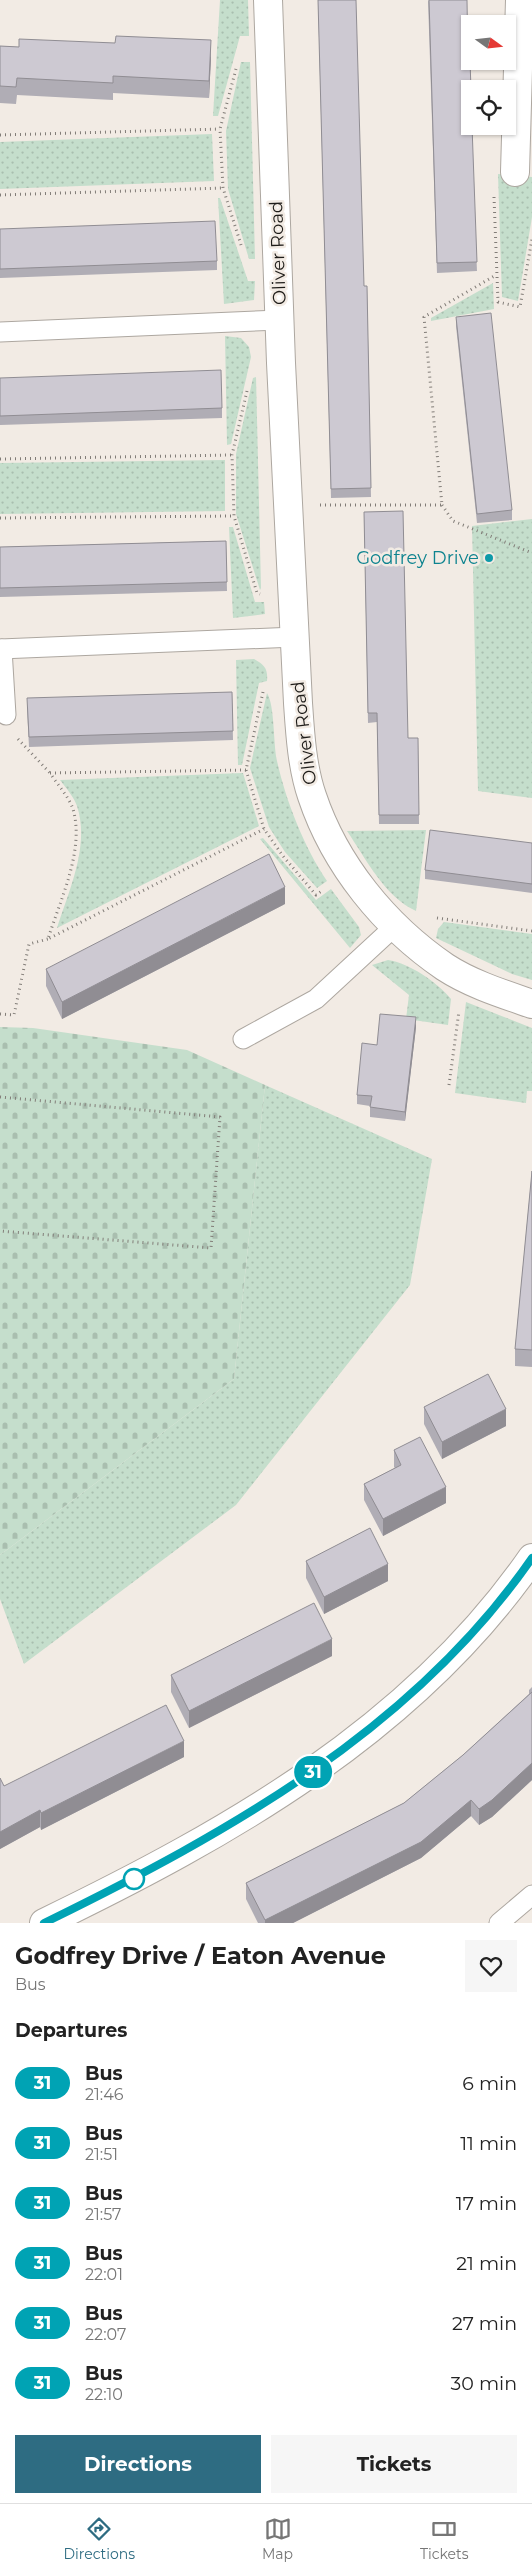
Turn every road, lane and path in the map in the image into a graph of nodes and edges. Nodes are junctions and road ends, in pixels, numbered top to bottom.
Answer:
1 (268, 0) edge
2 (520, 0) edge
3 (270, 40) junction
4 (525, 71) edge
5 (220, 130) junction
6 (0, 135) edge
7 (515, 172) joint
8 (224, 188) junction
9 (0, 195) edge
10 (532, 238) edge
11 (243, 251) dead end
12 (496, 275) junction
13 (280, 320) junction
14 (0, 332) edge
15 (281, 363) junction
16 (232, 455) junction
17 (0, 458) edge
18 (442, 505) junction
19 (288, 506) junction
20 (234, 516) junction
21 (0, 518) edge
22 (532, 553) edge
23 (294, 597) junction
24 (295, 637) junction
25 (1, 649) edge
26 (6, 715) joint
27 (246, 770) dead end
28 (50, 773) junction
29 (264, 829) dead end
30 (387, 918) junction
31 (532, 930) edge
32 (48, 939) junction
33 (463, 976) junction
34 (532, 1004) edge
35 (0, 1014) edge
36 (243, 1040) dead end
37 (449, 1085) dead end
38 (0, 1097) edge
39 (0, 1231) edge
40 (532, 1558) edge
41 (532, 1895) edge
42 (44, 1923) edge
43 (499, 1923) edge

1 - 3 street, Oliver Road
2 - 4 street
3 - 5 path
3 - 13 street, Oliver Road
4 - 7 street
5 - 6 path
5 - 8 path
7 - 12 path
8 - 9 path
8 - 11 path
10 - 12 path
12 - 18 path
13 - 14 lane
13 - 15 street, Oliver Road
15 - 16 path
15 - 19 street, Oliver Road
16 - 17 path
16 - 20 path
18 - 19 path
18 - 22 path
19 - 23 street, Oliver Road
20 - 21 path
20 - 23 path
23 - 24 street, Oliver Road
24 - 25 lane
24 - 30 street, Oliver Road
25 - 26 lane
26 - 28 path
27 - 28 path
28 - 32 path
29 - 32 path
30 - 31 path
30 - 33 street, Oliver Road
30 - 36 lane
32 - 35 path
33 - 34 street, Oliver Road
33 - 37 path
38 - 39 path
40 - 42 street
41 - 43 lane

